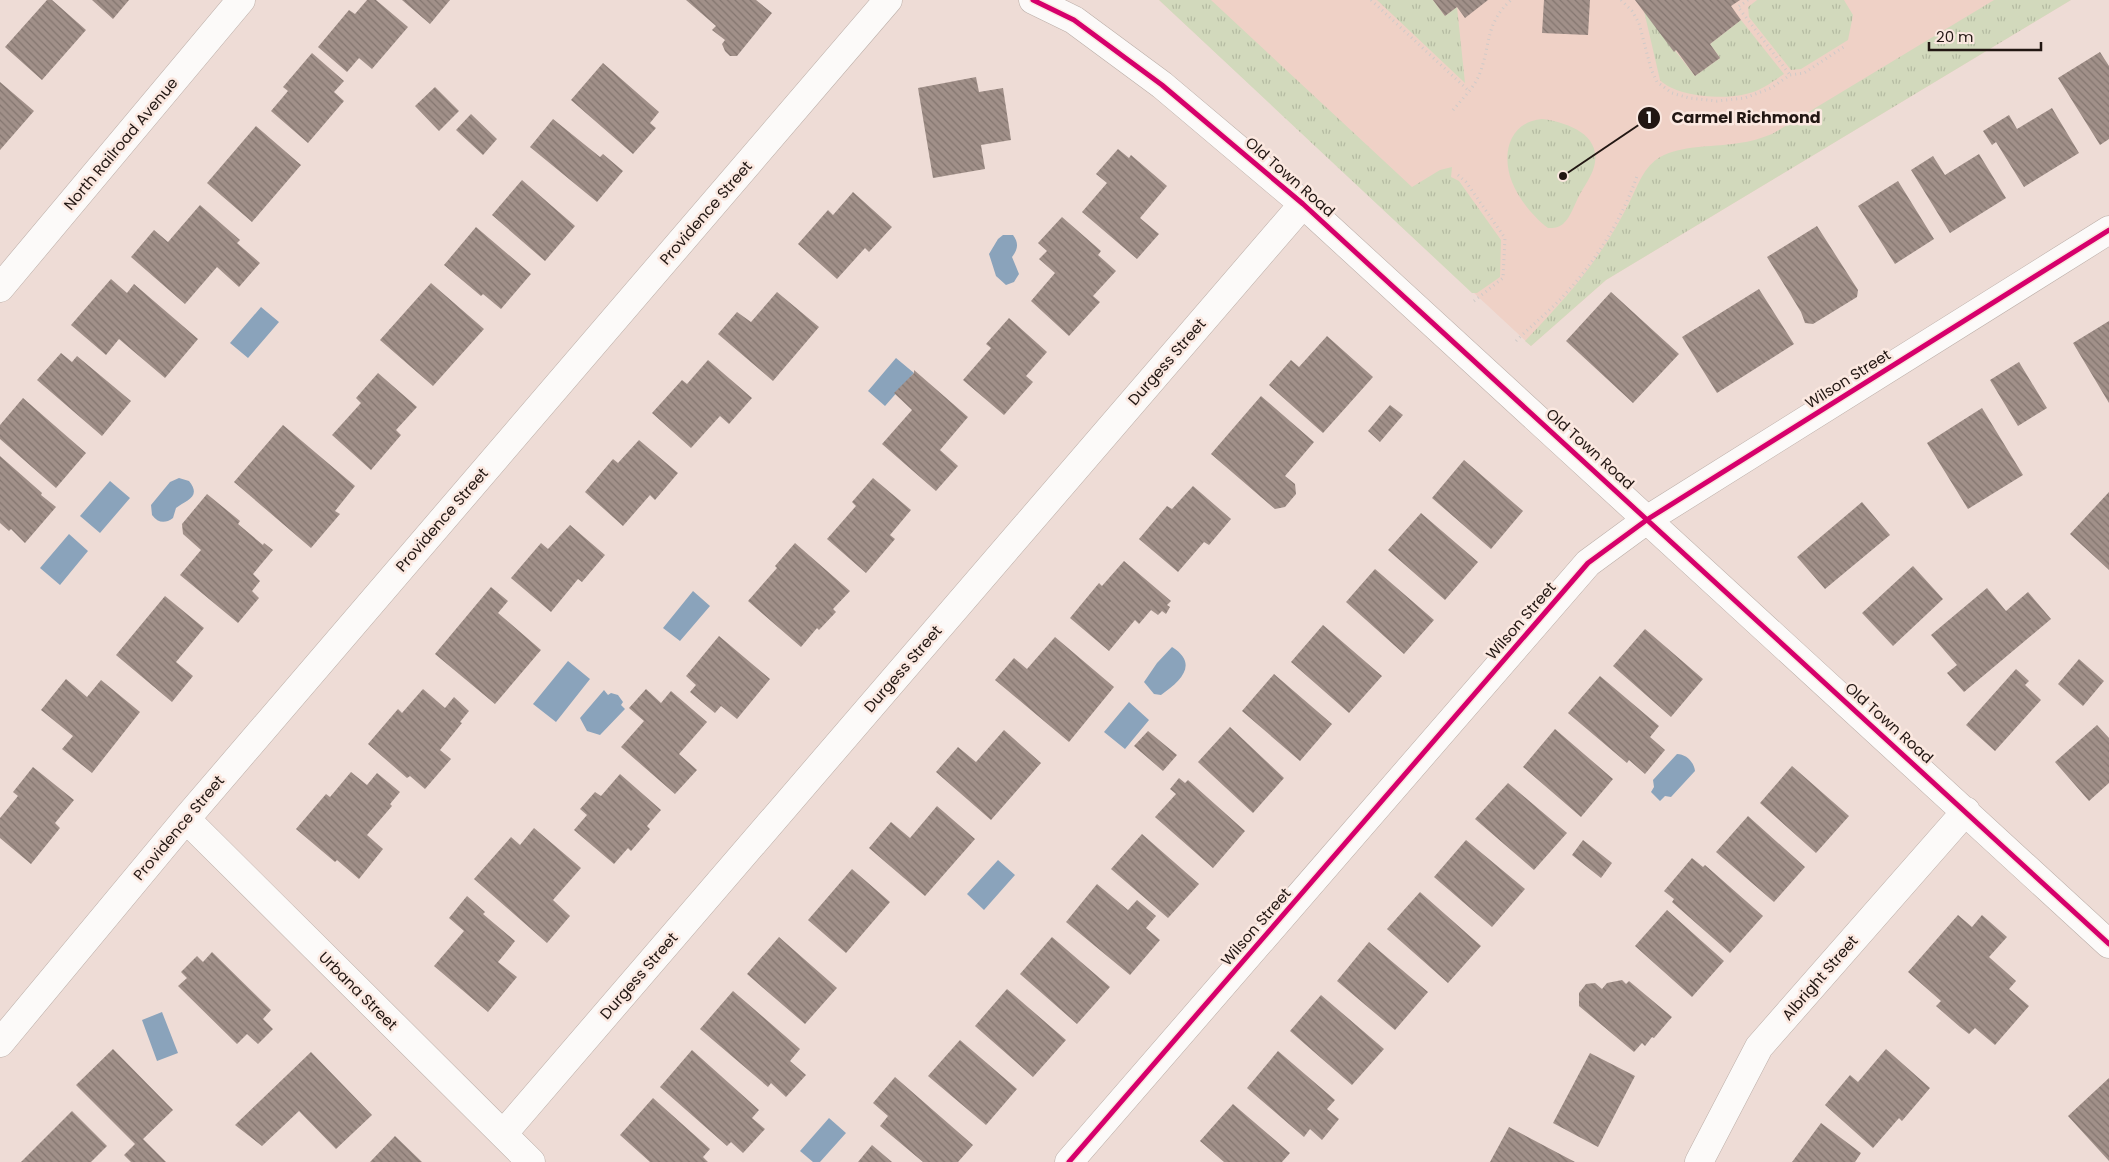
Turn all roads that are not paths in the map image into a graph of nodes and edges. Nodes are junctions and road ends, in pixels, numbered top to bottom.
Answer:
1 (241, 0) edge
2 (888, 0) edge
3 (1033, 0) edge
4 (1303, 204) junction
5 (2109, 230) edge
6 (0, 288) edge
7 (1648, 519) junction
8 (1966, 811) junction
9 (186, 819) junction
10 (2109, 944) edge
11 (0, 1044) edge
12 (503, 1134) junction
13 (531, 1162) edge
14 (1068, 1162) edge
15 (1699, 1162) edge

1 - 6 street, North Railroad Avenue
2 - 9 street, Providence Street
3 - 4 street, Old Town Road
4 - 7 street, Old Town Road
4 - 12 street, Durgess Street
5 - 7 street, Wilson Street
7 - 8 street, Old Town Road
7 - 14 street, Wilson Street
8 - 10 street, Old Town Road
8 - 15 street, Albright Street
9 - 11 street, Providence Street
9 - 12 street, Urbana Street
12 - 13 street, Urbana Street

